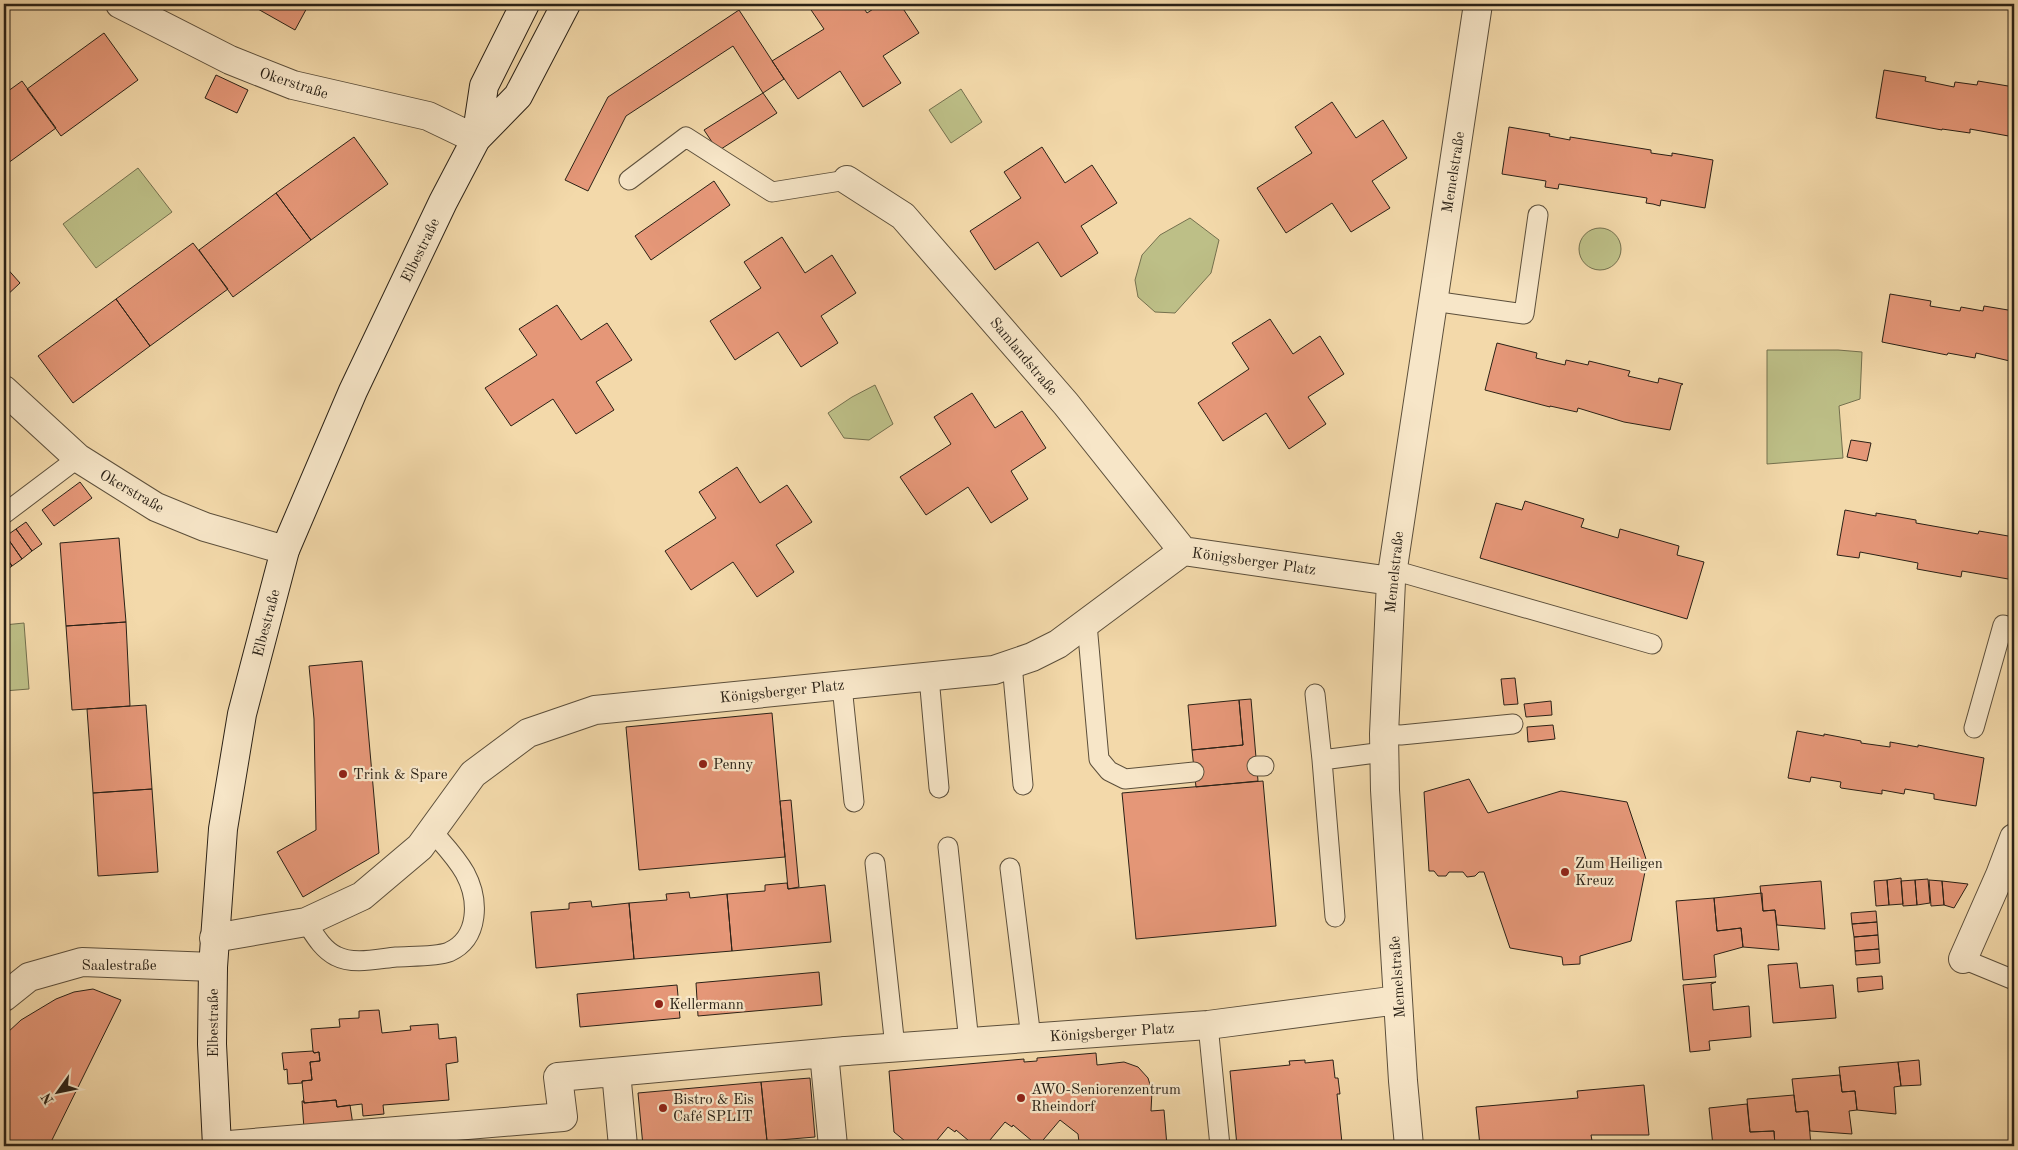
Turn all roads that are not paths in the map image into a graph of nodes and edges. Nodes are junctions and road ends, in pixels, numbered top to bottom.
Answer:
1 (120, 4) edge
2 (525, 4) edge
3 (566, 4) edge
4 (1478, 4) edge
5 (476, 139) junction
6 (629, 180) dead end
7 (847, 180) joint
8 (1538, 215) dead end
9 (1433, 301) junction
10 (6, 396) edge
11 (78, 458) junction
12 (4, 514) edge
13 (285, 550) junction
14 (1183, 551) junction
15 (1392, 576) junction
16 (1086, 624) junction
17 (2014, 628) edge
18 (1652, 644) dead end
19 (1012, 664) junction
20 (929, 677) junction
21 (842, 686) junction
22 (1315, 694) dead end
23 (1513, 724) dead end
24 (1974, 728) dead end
25 (1384, 743) junction
26 (1322, 760) junction
27 (1194, 772) dead end
28 (1023, 785) dead end
29 (939, 788) dead end
30 (854, 802) dead end
31 (432, 831) junction
32 (2014, 838) edge
33 (948, 847) dead end
34 (875, 863) dead end
35 (1010, 868) dead end
36 (1336, 917) dead end
37 (306, 922) junction
38 (214, 938) junction
39 (1963, 959) joint
40 (213, 967) junction
41 (2014, 980) edge
42 (4, 997) edge
43 (1398, 1000) junction
44 (1208, 1025) junction
45 (1031, 1038) junction
46 (969, 1042) junction
47 (896, 1047) junction
48 (835, 1052) junction
49 (616, 1072) junction
50 (217, 1146) edge
51 (623, 1146) edge
52 (833, 1146) edge
53 (1220, 1146) edge
54 (1409, 1146) edge

1 - 5 street, Okerstraße
2 - 5 street, Elbestraße
3 - 5 street, Elbestraße
4 - 9 street, Memelstraße
5 - 13 street, Elbestraße
6 - 7 lane
7 - 14 street, Samlandstraße
8 - 9 lane
9 - 15 street, Memelstraße
10 - 11 street, Okerstraße
11 - 12 lane
11 - 13 street, Okerstraße
13 - 38 street, Elbestraße
14 - 15 street, Königsberger Platz
14 - 16 street, Königsberger Platz
15 - 18 lane
15 - 25 street, Memelstraße
16 - 19 street, Königsberger Platz
16 - 27 lane
17 - 24 lane
19 - 20 street, Königsberger Platz
19 - 28 lane
20 - 21 street, Königsberger Platz
20 - 29 lane
21 - 30 lane
21 - 31 street, Königsberger Platz
22 - 26 lane
23 - 25 lane
25 - 26 lane
25 - 43 street, Memelstraße
26 - 36 lane
31 - 37 street, Königsberger Platz
31 - 37 lane
32 - 39 street
33 - 46 lane
34 - 47 lane
35 - 45 lane
37 - 38 street, Königsberger Platz
38 - 40 street, Elbestraße
39 - 41 lane
40 - 42 street, Saalestraße
40 - 50 street, Elbestraße
43 - 44 street, Königsberger Platz
43 - 54 street, Memelstraße
44 - 45 street, Königsberger Platz
44 - 53 lane
45 - 46 street, Königsberger Platz
46 - 47 street, Königsberger Platz
47 - 48 street, Königsberger Platz
48 - 49 street, Königsberger Platz
48 - 52 street
49 - 50 street, Königsberger Platz
49 - 51 street

